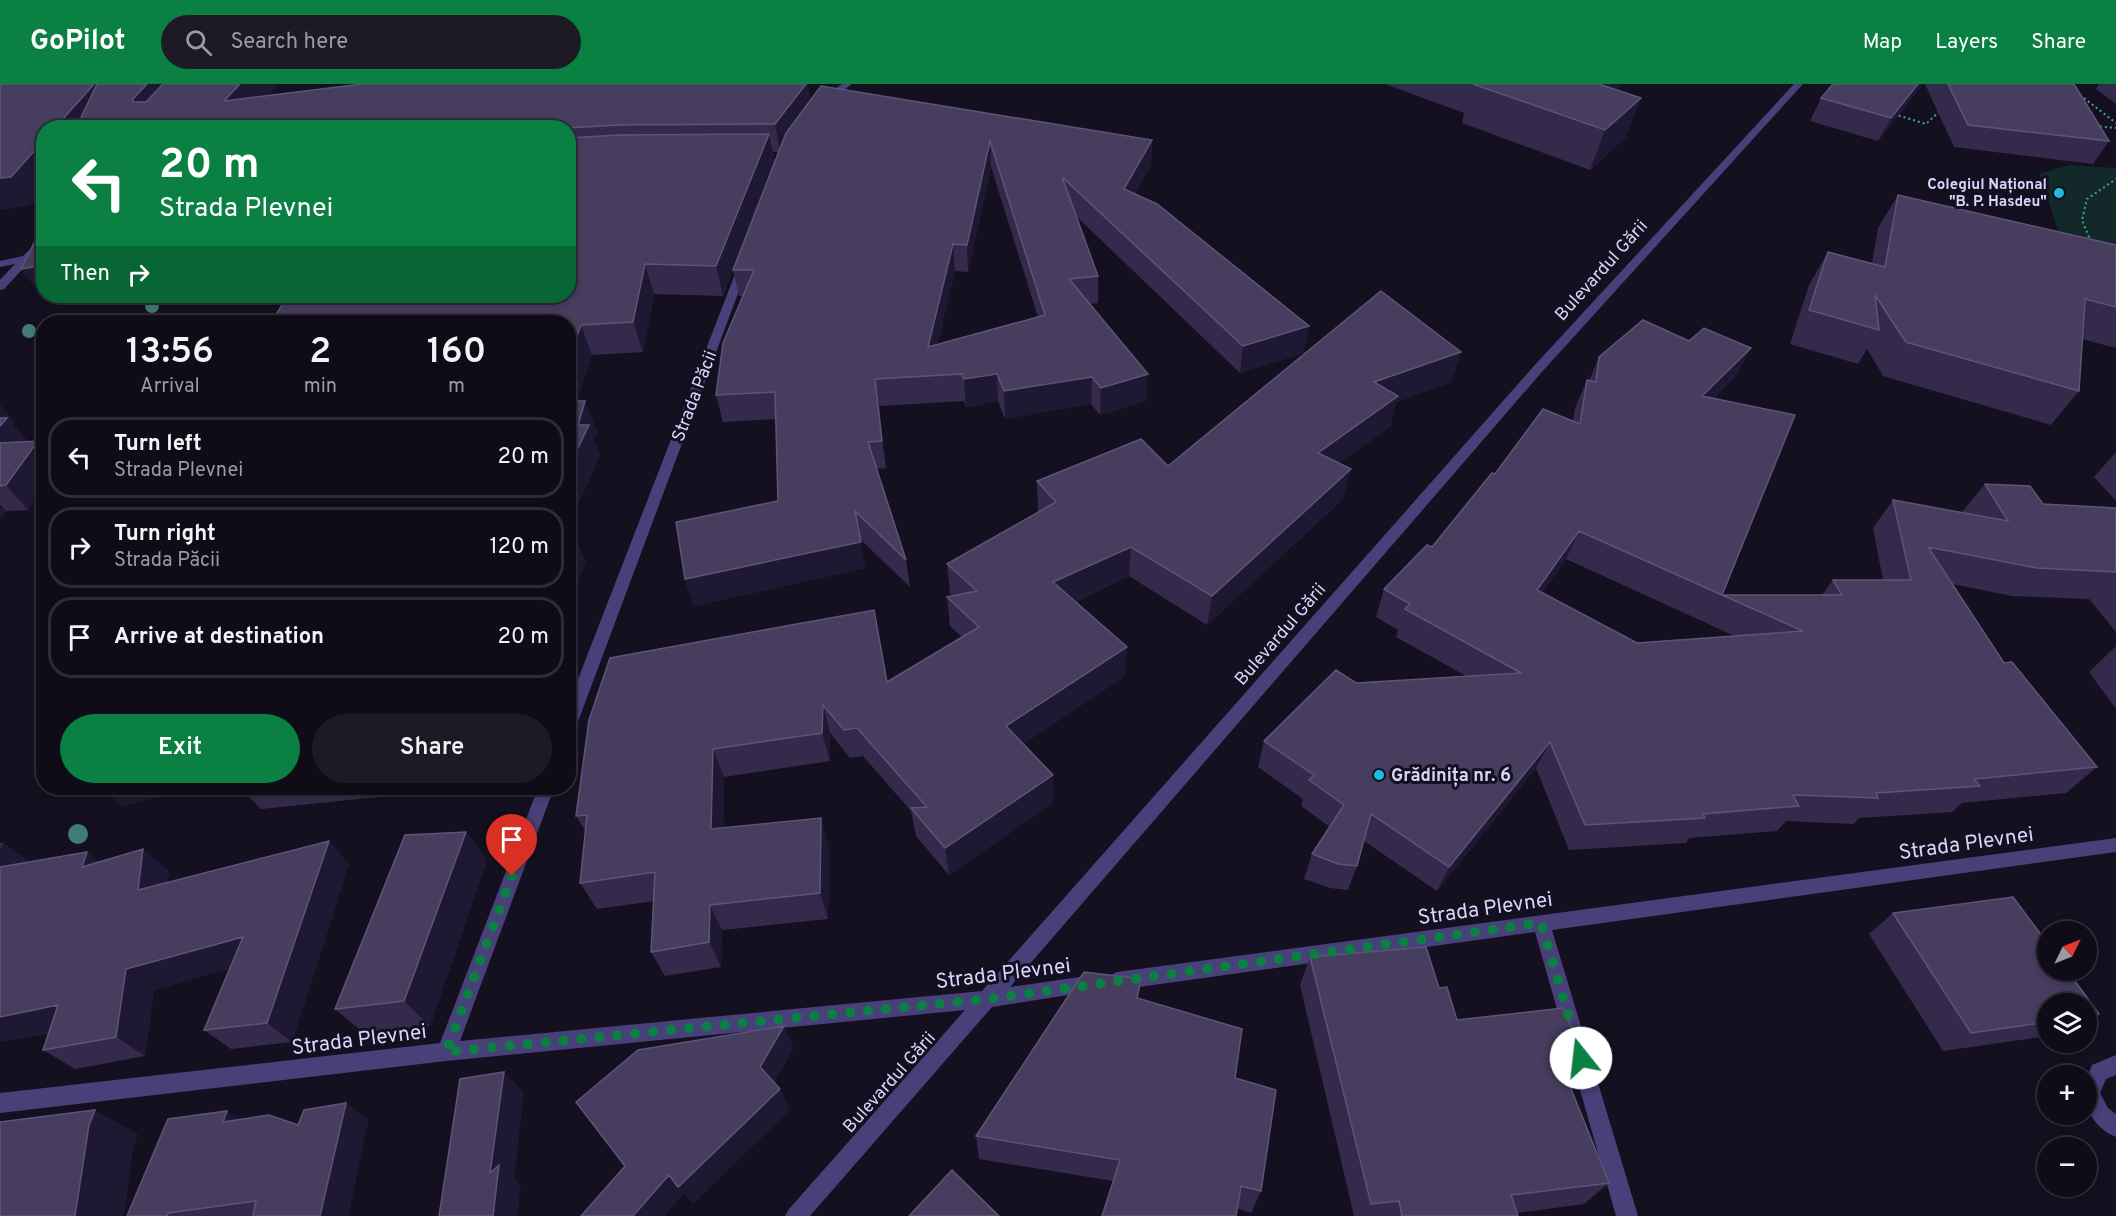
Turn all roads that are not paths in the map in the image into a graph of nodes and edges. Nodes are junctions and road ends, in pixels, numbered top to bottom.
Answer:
1 (848, 84) edge
2 (1799, 84) edge
3 (814, 112) edge
4 (750, 246) edge
5 (36, 248) edge
6 (36, 257) edge
7 (24, 259) junction
8 (0, 264) edge
9 (0, 287) edge
10 (576, 706) edge
11 (543, 795) edge
12 (2116, 845) edge
13 (1541, 923) junction
14 (988, 999) junction
15 (446, 1052) junction
16 (2116, 1065) edge
17 (0, 1103) edge
18 (2116, 1126) edge
19 (796, 1216) edge
20 (1627, 1216) edge

1 - 3 street
2 - 14 street, Bulevardul Gării
4 - 10 street, Strada Păcii
5 - 7 street
6 - 7 street
7 - 8 street
7 - 9 street
11 - 15 street
12 - 13 street, Strada Plevnei
13 - 14 street, Strada Plevnei
13 - 20 street
14 - 15 street, Strada Plevnei
14 - 19 street, Bulevardul Gării
15 - 17 street, Strada Plevnei
16 - 18 street

